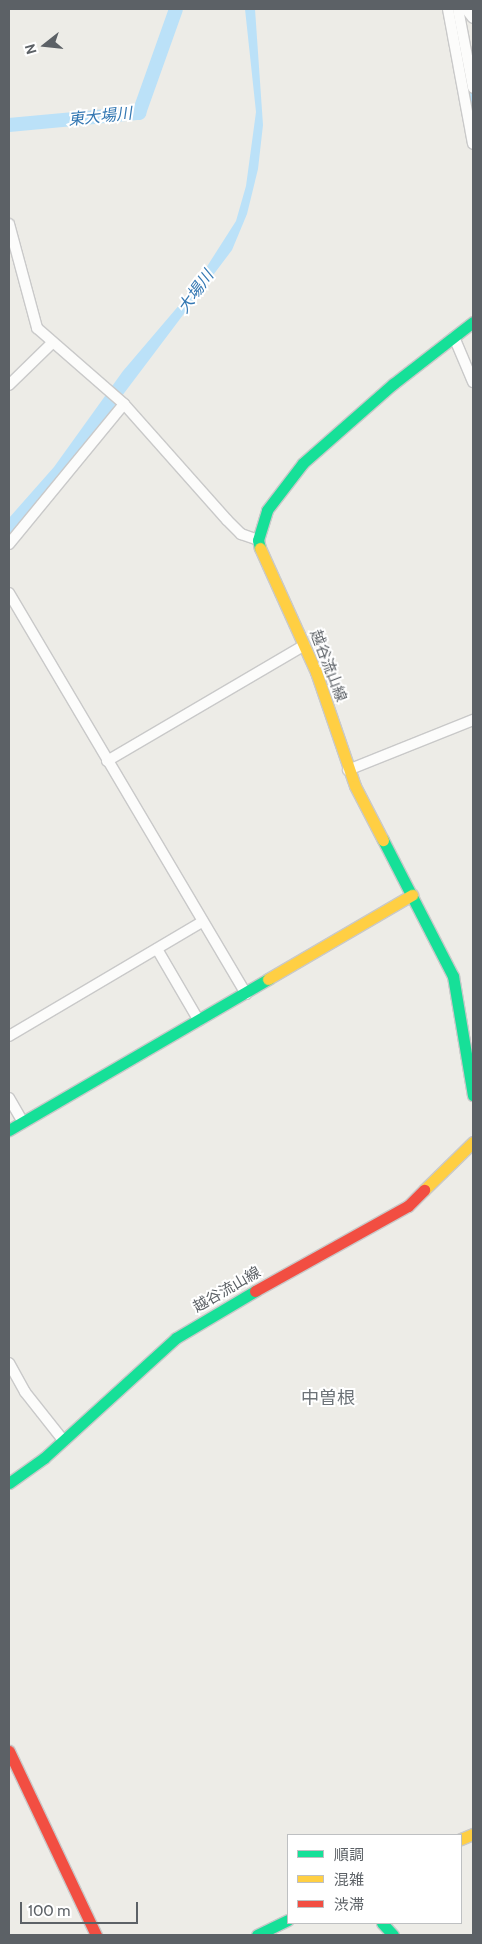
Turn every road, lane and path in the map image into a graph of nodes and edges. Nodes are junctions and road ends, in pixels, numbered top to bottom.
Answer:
1 (456, 11) edge
2 (473, 18) edge
3 (473, 88) edge
4 (473, 144) edge
5 (9, 224) edge
6 (473, 322) edge
7 (454, 338) junction
8 (52, 343) junction
9 (473, 382) edge
10 (9, 385) edge
11 (122, 402) junction
12 (258, 540) junction
13 (9, 544) edge
14 (9, 594) edge
15 (304, 645) junction
16 (473, 720) edge
17 (107, 761) junction
18 (348, 770) junction
19 (412, 895) junction
20 (202, 922) junction
21 (157, 949) junction
22 (246, 994) junction
23 (199, 1021) junction
24 (9, 1036) edge
25 (473, 1095) edge
26 (9, 1098) edge
27 (23, 1122) junction
28 (9, 1130) edge
29 (473, 1143) edge
30 (9, 1363) edge
31 (63, 1440) junction
32 (9, 1483) edge
33 (9, 1751) edge
34 (287, 1920) edge
35 (383, 1924) edge
36 (96, 1935) edge
37 (257, 1935) edge
38 (393, 1935) edge

1 - 2 street
1 - 3 street
1 - 4 street
5 - 8 street
6 - 7 main road
7 - 9 street
7 - 12 main road
8 - 10 street
8 - 11 street
11 - 12 street
11 - 13 street
12 - 15 main road, 越谷流山線
14 - 17 street
15 - 17 street
15 - 18 main road, 越谷流山線
16 - 18 street
17 - 20 street
18 - 19 main road, 越谷流山線
19 - 22 main road
19 - 25 main road, 越谷流山線
20 - 21 street
20 - 22 street
21 - 23 street
21 - 24 street
22 - 23 main road
23 - 27 main road
26 - 27 street
27 - 28 main road
29 - 31 main road, 越谷流山線
30 - 31 street
31 - 32 main road, 越谷流山線
33 - 36 main road
34 - 37 main road
35 - 38 main road

